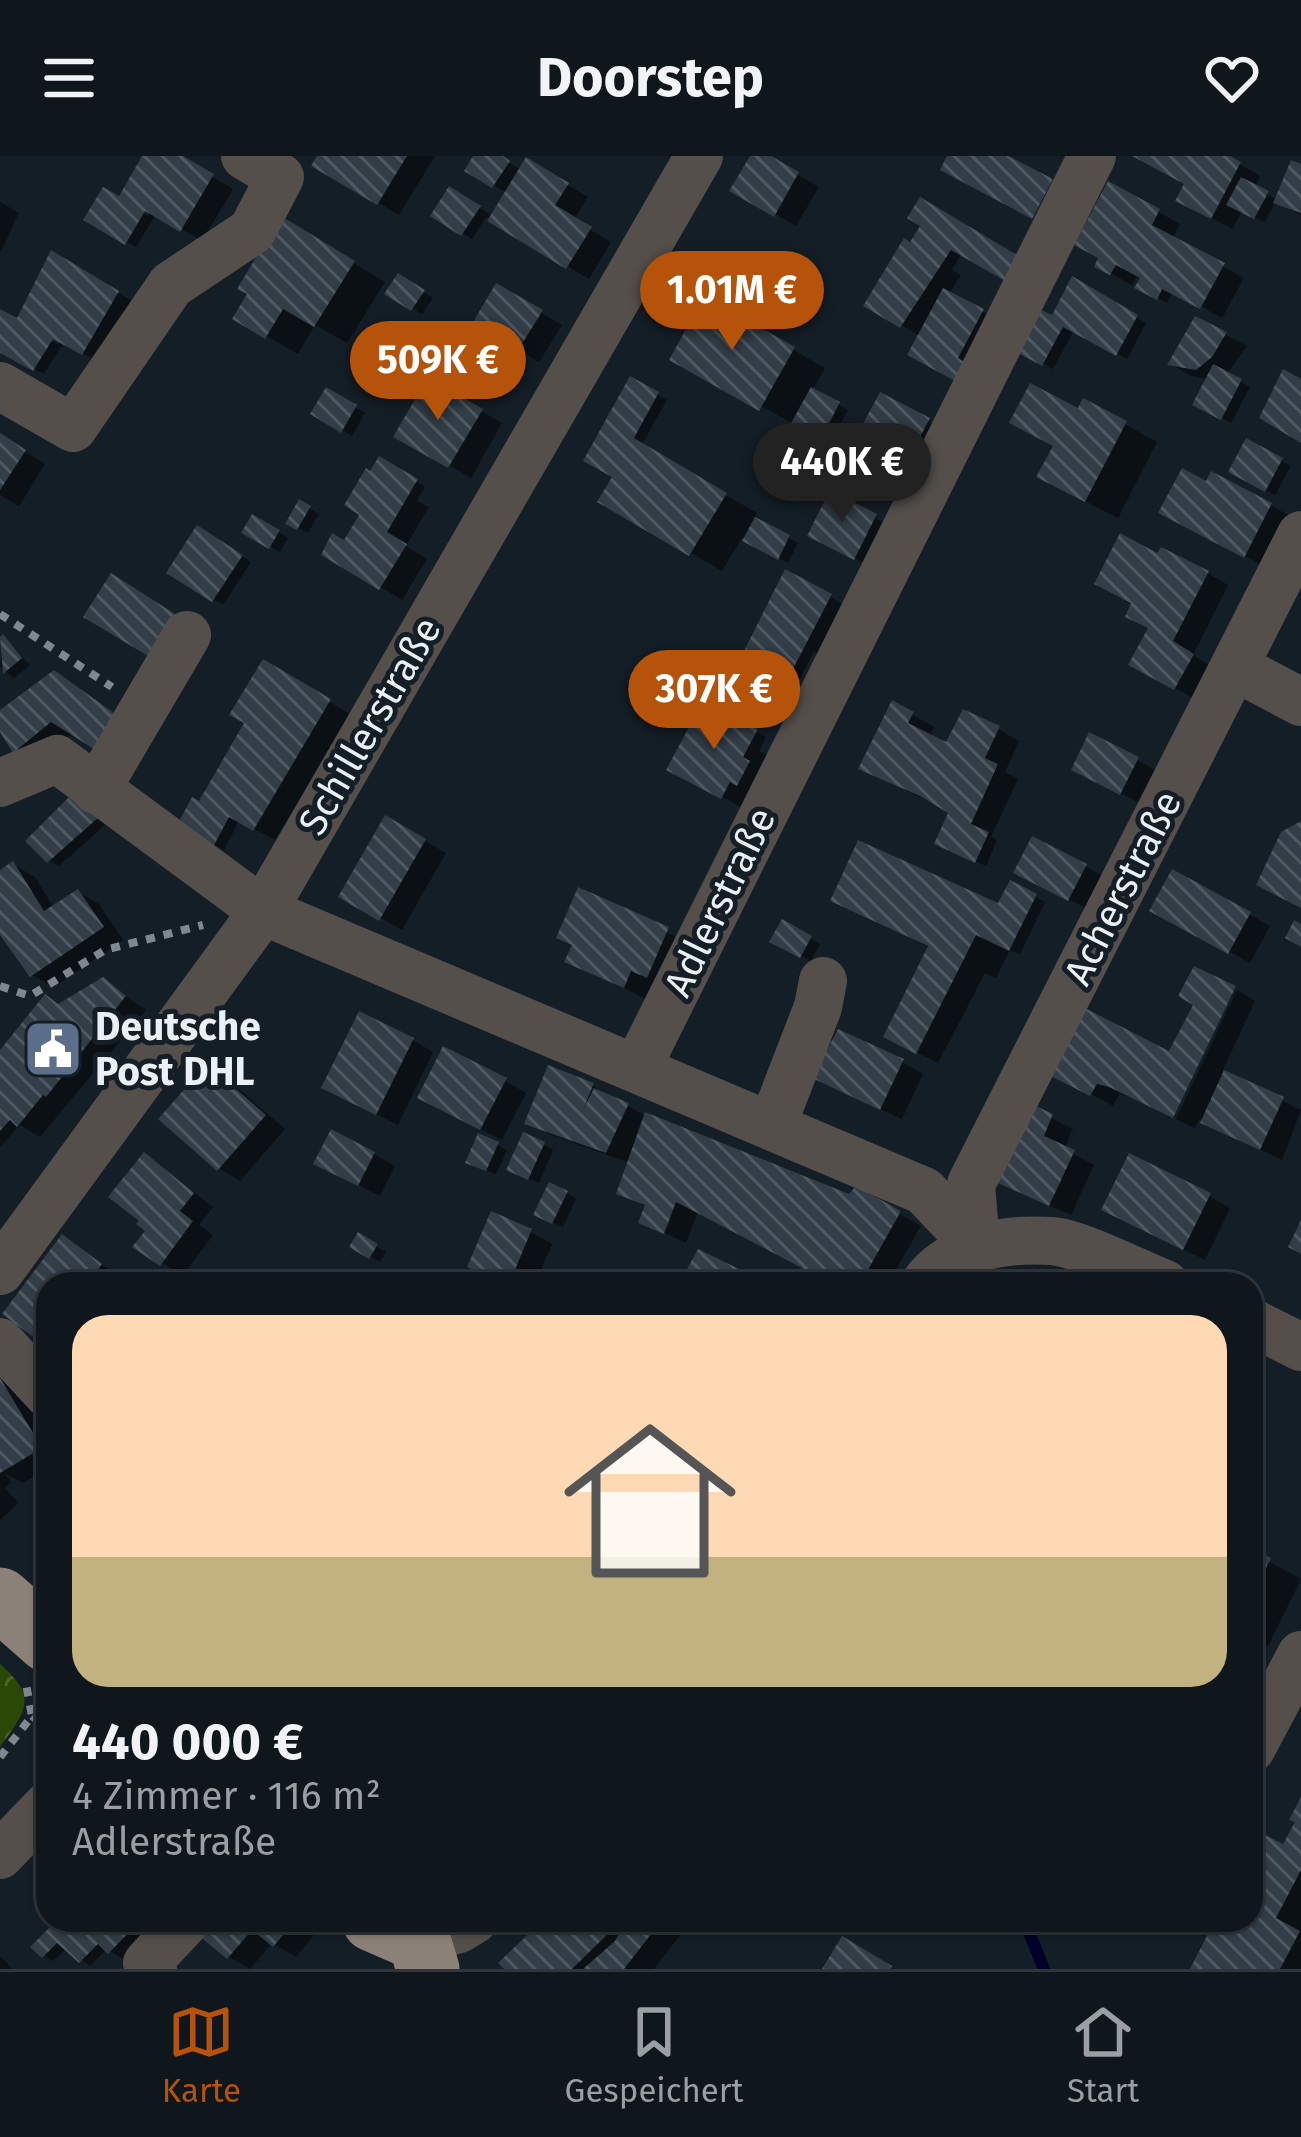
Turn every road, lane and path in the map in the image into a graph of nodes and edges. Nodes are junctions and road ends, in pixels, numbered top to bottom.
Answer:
1 (699, 156) edge
2 (1092, 156) edge
3 (273, 163) edge
4 (0, 386) edge
5 (1301, 535) edge
6 (0, 614) edge
7 (187, 635) dead end
8 (1235, 668) junction
9 (1301, 702) edge
10 (143, 707) junction
11 (0, 784) edge
12 (96, 790) junction
13 (263, 911) junction
14 (165, 934) dead end
15 (824, 981) dead end
16 (0, 986) edge
17 (638, 1069) junction
18 (772, 1126) junction
19 (976, 1246) junction
20 (0, 1271) edge
21 (933, 1272) edge
22 (1136, 1272) edge
23 (1263, 1328) edge
24 (0, 1342) edge
25 (1301, 1347) edge
26 (36, 1381) edge
27 (0, 1599) edge
28 (1301, 1655) edge
29 (36, 1660) edge
30 (32, 1716) junction
31 (36, 1719) edge
32 (1263, 1726) edge
33 (0, 1757) edge
34 (36, 1817) edge
35 (0, 1855) edge
36 (177, 1932) edge
37 (153, 1969) edge

1 - 13 street, Schillerstraße
2 - 17 street, Adlerstraße
3 - 4 street
5 - 8 street, Acherstraße
6 - 10 path
7 - 10 street
8 - 9 street
8 - 19 street, Acherstraße
10 - 12 street
11 - 12 street
12 - 13 street
13 - 17 street
13 - 20 street, Schillerstraße
14 - 16 path
15 - 18 street
17 - 18 street
18 - 19 street
19 - 21 street
19 - 22 street
23 - 25 street
24 - 26 street
27 - 29 main road
28 - 32 street
29 - 30 path
30 - 31 path
30 - 33 path
34 - 35 street
36 - 37 street

